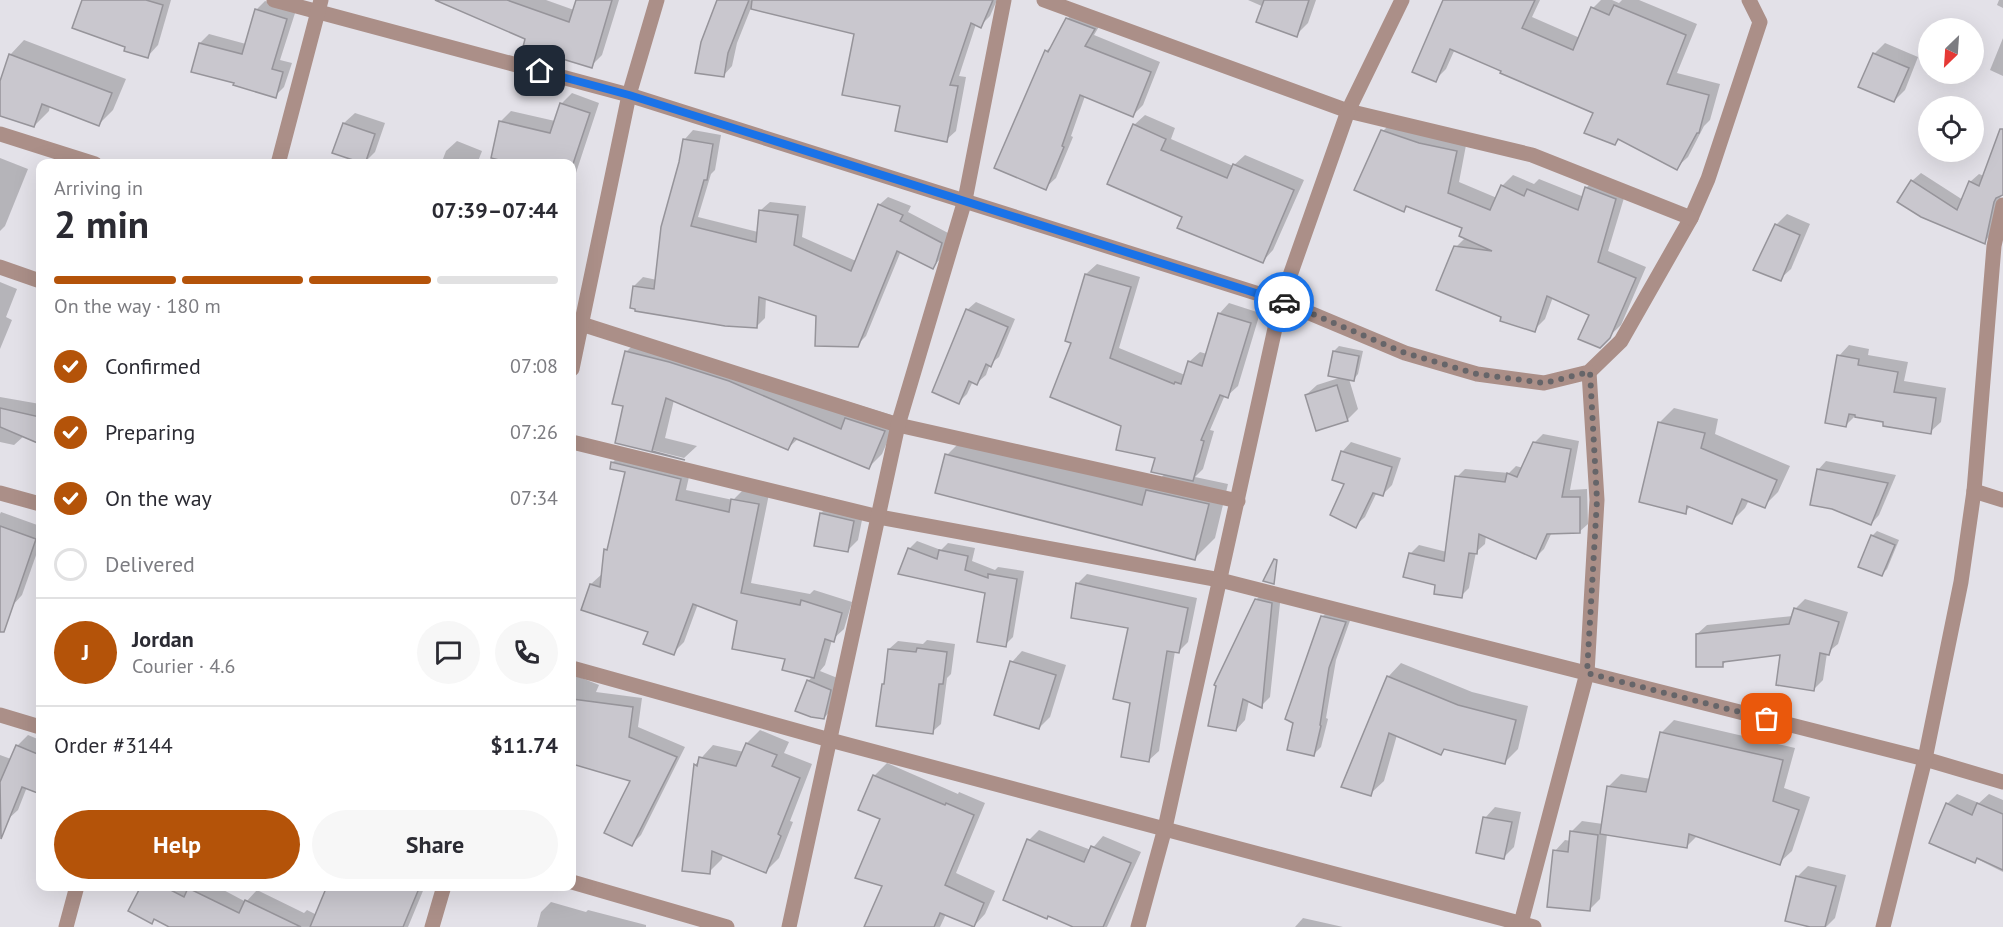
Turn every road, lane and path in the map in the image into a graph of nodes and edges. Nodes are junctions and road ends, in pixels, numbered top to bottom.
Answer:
1 (274, 0) edge
2 (657, 0) edge
3 (1004, 0) edge
4 (1044, 0) edge
5 (1402, 0) edge
6 (1749, 0) edge
7 (319, 6) edge
8 (629, 95) junction
9 (1348, 111) junction
10 (0, 134) edge
11 (79, 159) edge
12 (279, 159) edge
13 (964, 200) junction
14 (2003, 206) edge
15 (1691, 218) junction
16 (0, 267) edge
17 (36, 280) edge
18 (1281, 301) junction
19 (577, 323) edge
20 (1590, 372) junction
21 (898, 425) junction
22 (576, 443) edge
23 (1974, 491) junction
24 (0, 493) edge
25 (2003, 500) edge
26 (1238, 501) junction
27 (36, 503) edge
28 (879, 517) junction
29 (1220, 580) junction
30 (576, 669) edge
31 (1587, 673) junction
32 (0, 715) edge
33 (36, 726) edge
34 (830, 740) junction
35 (1925, 759) junction
36 (2003, 782) edge
37 (1165, 828) junction
38 (576, 883) edge
39 (76, 891) edge
40 (443, 891) edge
41 (1525, 926) edge
42 (66, 927) edge
43 (432, 927) edge
44 (727, 927) edge
45 (789, 927) edge
46 (1138, 927) edge
47 (1883, 927) edge

1 - 7 street
2 - 8 street
3 - 13 street
4 - 9 street
5 - 9 street
6 - 15 street
7 - 8 street
7 - 12 street
8 - 13 street
8 - 19 street
9 - 15 street
9 - 18 street
10 - 11 street
13 - 18 street
13 - 21 street
14 - 23 street
15 - 20 street
16 - 17 street
18 - 20 street
18 - 26 street
19 - 21 street
20 - 31 street
21 - 26 street
21 - 28 street
22 - 28 street
23 - 25 street
23 - 35 street
24 - 27 street
26 - 29 street
28 - 29 street
28 - 34 street
29 - 31 street
29 - 37 street
30 - 34 street
31 - 35 street
31 - 41 street
32 - 33 street
34 - 37 street
34 - 45 street
35 - 36 street
35 - 47 street
37 - 41 street
37 - 46 street
38 - 44 street
39 - 42 street
40 - 43 street

